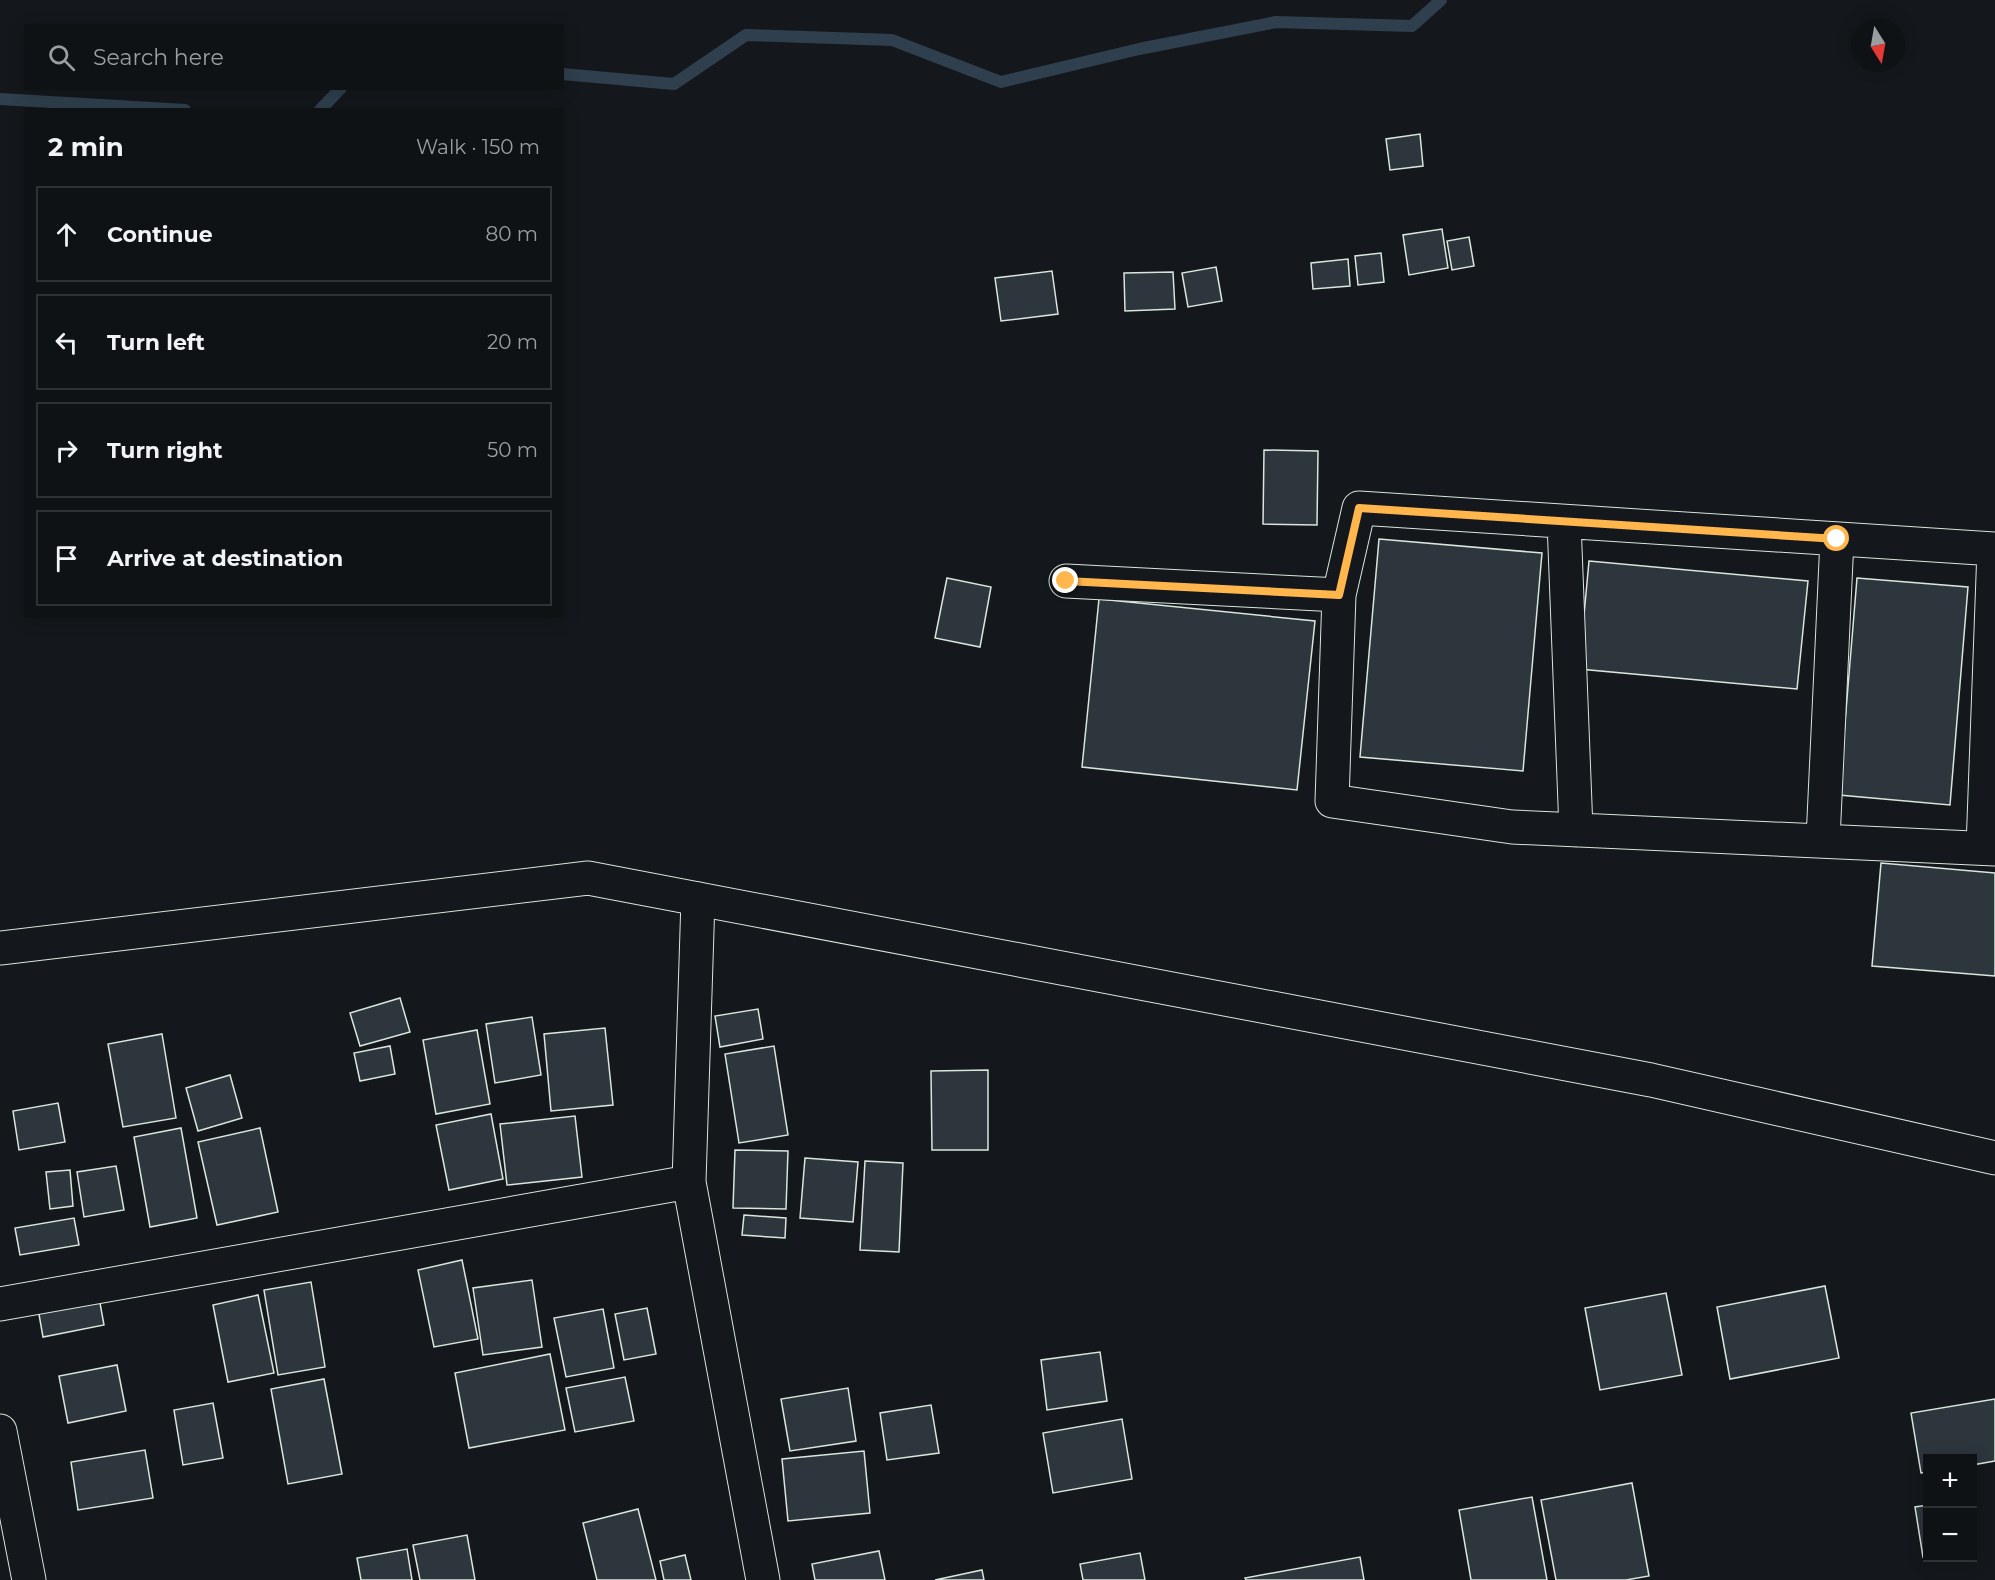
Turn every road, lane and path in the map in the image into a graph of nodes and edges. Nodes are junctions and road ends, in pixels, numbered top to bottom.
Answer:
1 (1564, 522) junction
2 (1837, 539) junction
3 (1995, 549) edge
4 (1066, 581) dead end
5 (1339, 595) junction
6 (1576, 830) junction
7 (1824, 840) junction
8 (1989, 849) edge
9 (698, 899) junction
10 (0, 948) edge
11 (1995, 1158) edge
12 (689, 1182) junction
13 (0, 1304) edge
14 (0, 1431) edge
15 (29, 1580) edge
16 (763, 1580) edge

1 - 2 main road
1 - 5 main road
1 - 6 main road
2 - 3 main road
2 - 7 main road
3 - 8 main road
4 - 5 main road
5 - 6 main road
6 - 7 main road
7 - 8 main road
9 - 10 main road
9 - 11 main road
9 - 12 main road
12 - 13 main road
12 - 16 main road
14 - 15 main road

